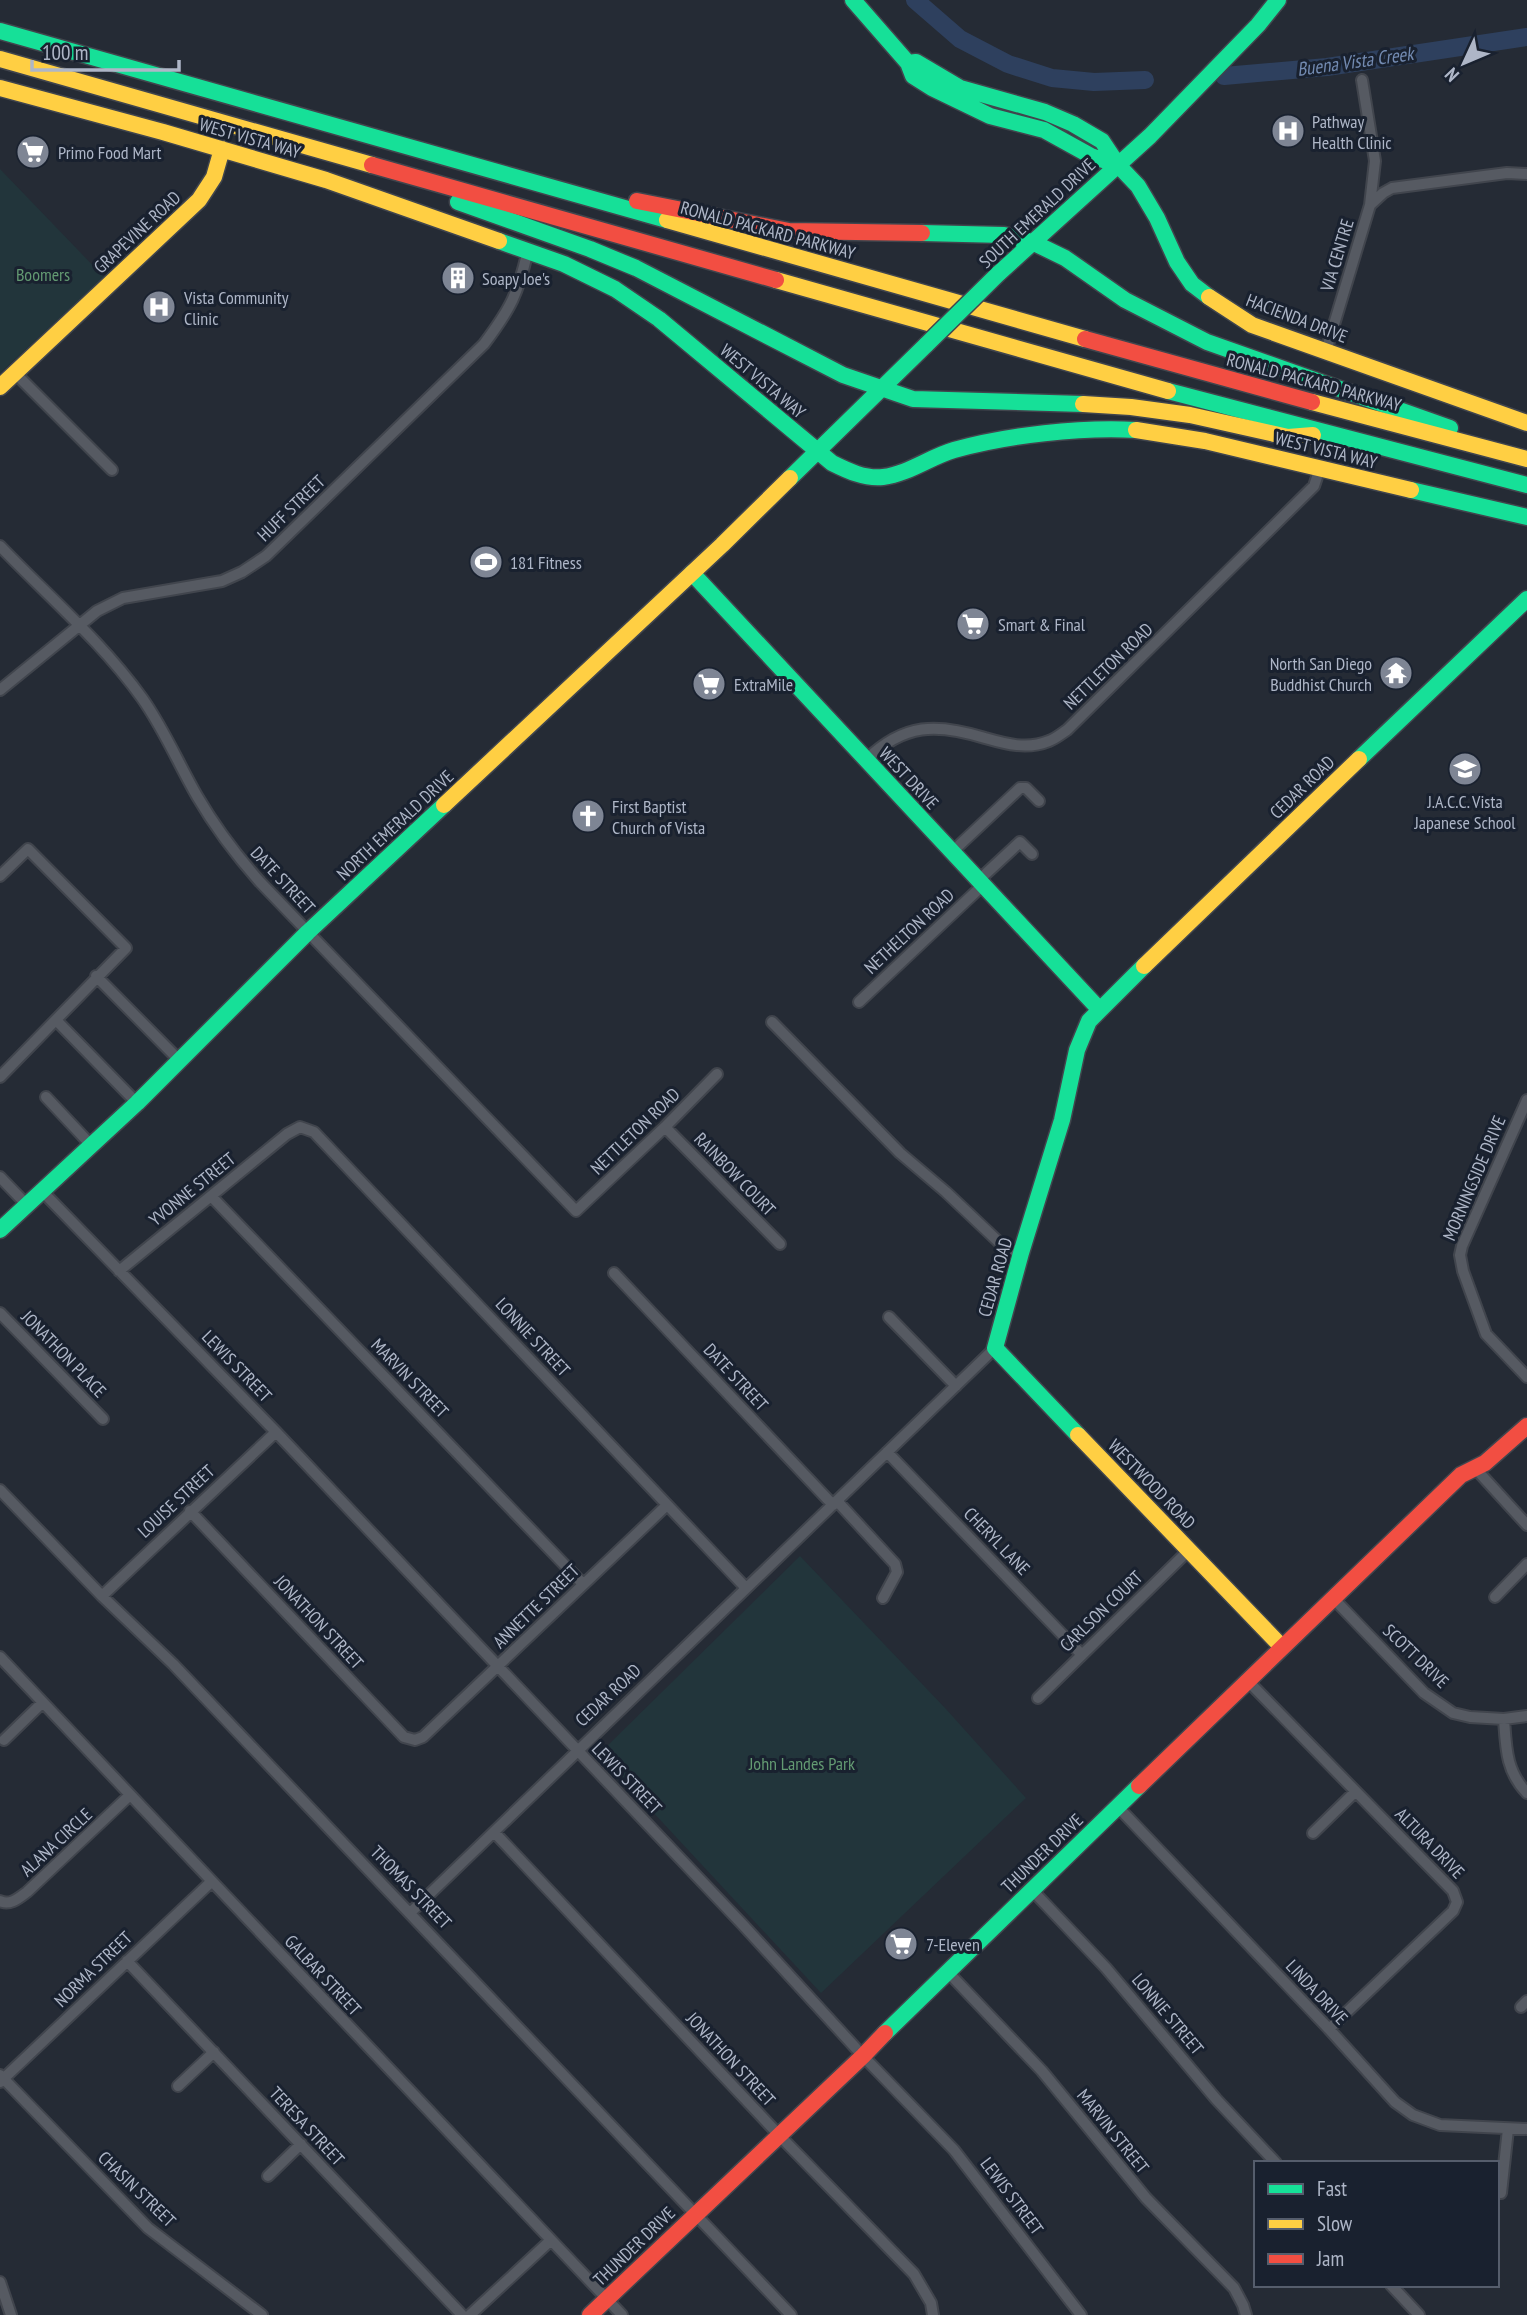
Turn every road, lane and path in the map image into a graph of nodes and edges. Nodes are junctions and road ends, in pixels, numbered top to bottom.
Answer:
1 (853, 0) edge
2 (1278, 0) edge
3 (0, 31) edge
4 (0, 59) edge
5 (1362, 80) dead end
6 (0, 88) edge
7 (222, 149) junction
8 (1118, 165) junction
9 (499, 173) junction
10 (401, 174) junction
11 (1527, 174) edge
12 (1370, 205) junction
13 (1032, 242) junction
14 (528, 250) junction
15 (1326, 351) junction
16 (15, 373) junction
17 (0, 387) edge
18 (882, 388) junction
19 (1527, 423) edge
20 (1325, 433) junction
21 (1474, 445) junction
22 (817, 450) junction
23 (1527, 459) edge
24 (1320, 468) junction
25 (112, 470) dead end
26 (1527, 485) edge
27 (1527, 517) edge
28 (0, 546) edge
29 (692, 573) junction
30 (1527, 599) edge
31 (78, 626) junction
32 (0, 691) edge
33 (866, 760) junction
34 (1039, 800) dead end
35 (952, 852) junction
36 (1032, 854) dead end
37 (0, 876) edge
38 (981, 883) junction
39 (308, 932) junction
40 (96, 976) junction
41 (859, 1002) dead end
42 (1099, 1009) junction
43 (56, 1020) junction
44 (772, 1022) dead end
45 (179, 1060) junction
46 (717, 1074) dead end
47 (0, 1077) edge
48 (47, 1097) dead end
49 (1527, 1100) edge
50 (137, 1103) junction
51 (665, 1128) junction
52 (287, 1134) joint
53 (91, 1145) junction
54 (0, 1177) edge
55 (41, 1190) junction
56 (212, 1197) junction
57 (26, 1204) junction
58 (576, 1211) joint
59 (0, 1230) edge
60 (780, 1244) dead end
61 (1021, 1253) junction
62 (119, 1270) junction
63 (614, 1273) dead end
64 (0, 1312) edge
65 (889, 1317) dead end
66 (995, 1348) junction
67 (1527, 1377) edge
68 (956, 1386) junction
69 (103, 1419) dead end
70 (1527, 1426) edge
71 (276, 1432) junction
72 (887, 1452) junction
73 (1475, 1468) junction
74 (0, 1490) edge
75 (835, 1503) junction
76 (667, 1504) junction
77 (190, 1511) junction
78 (1527, 1525) edge
79 (1189, 1550) junction
80 (1527, 1564) edge
81 (583, 1584) junction
82 (747, 1588) junction
83 (102, 1596) junction
84 (1495, 1597) dead end
85 (883, 1598) dead end
86 (1333, 1598) junction
87 (1282, 1647) junction
88 (1082, 1655) junction
89 (0, 1657) edge
90 (498, 1667) junction
91 (1247, 1680) junction
92 (1038, 1698) dead end
93 (42, 1703) junction
94 (1527, 1716) edge
95 (1504, 1719) junction
96 (428, 1732) joint
97 (4, 1740) dead end
98 (577, 1751) junction
99 (1355, 1791) junction
100 (1527, 1793) edge
101 (130, 1795) junction
102 (1118, 1807) junction
103 (494, 1832) junction
104 (1313, 1833) dead end
105 (211, 1882) junction
106 (1032, 1890) junction
107 (0, 1901) edge
108 (411, 1912) junction
109 (127, 1961) junction
110 (947, 1971) junction
111 (1329, 2029) junction
112 (214, 2052) junction
113 (863, 2056) junction
114 (1, 2078) edge
115 (178, 2086) dead end
116 (1508, 2129) junction
117 (1527, 2129) edge
118 (779, 2135) junction
119 (301, 2144) junction
120 (1274, 2161) edge
121 (268, 2176) dead end
122 (1501, 2193) dead end
123 (694, 2215) junction
124 (551, 2240) junction
125 (0, 2282) edge
126 (1393, 2287) edge
127 (607, 2299) junction
128 (11, 2315) edge
129 (262, 2315) edge
130 (462, 2315) edge
131 (470, 2315) edge
132 (590, 2315) edge
133 (622, 2315) edge
134 (791, 2315) edge
135 (933, 2315) edge
136 (1081, 2315) edge
137 (1246, 2315) edge
138 (1419, 2315) edge

1 - 8 main road, HACIENDA DRIVE
2 - 8 main road, SOUTH EMERALD DRIVE
3 - 9 main road, RONALD PACKARD PARKWAY
4 - 10 main road
5 - 12 street
6 - 7 main road, WEST VISTA WAY
7 - 14 main road, WEST VISTA WAY
7 - 16 main road, GRAPEVINE ROAD
8 - 13 main road, SOUTH EMERALD DRIVE
8 - 15 main road, HACIENDA DRIVE
9 - 13 main road
9 - 21 main road, RONALD PACKARD PARKWAY
10 - 18 main road
10 - 20 main road
11 - 12 street, VIA CENTRE
12 - 15 street, VIA CENTRE
13 - 18 main road, SOUTH EMERALD DRIVE, bridge
13 - 21 main road
14 - 22 main road, WEST VISTA WAY
14 - 31 street, HUFF STREET
15 - 19 main road, HACIENDA DRIVE
16 - 17 main road, GRAPEVINE ROAD
16 - 25 street
18 - 20 main road
18 - 22 main road, SOUTH EMERALD DRIVE
20 - 26 main road
21 - 23 main road, RONALD PACKARD PARKWAY
22 - 24 main road, WEST VISTA WAY
22 - 29 main road, NORTH EMERALD DRIVE
24 - 27 main road, WEST VISTA WAY
24 - 33 street, NETTLETON ROAD
28 - 31 street, DATE STREET
29 - 33 main road, WEST DRIVE
29 - 39 main road, NORTH EMERALD DRIVE
30 - 42 main road, CEDAR ROAD
31 - 32 street, HUFF STREET
31 - 39 street, DATE STREET
33 - 35 main road, WEST DRIVE
34 - 35 street
35 - 38 main road, WEST DRIVE
36 - 38 street, NETHELTON ROAD
37 - 40 street
38 - 41 street, NETHELTON ROAD
38 - 42 main road, WEST DRIVE
39 - 45 main road, NORTH EMERALD DRIVE
39 - 58 street, DATE STREET
40 - 43 street
40 - 45 street
42 - 61 main road, CEDAR ROAD
43 - 47 street
43 - 50 street
44 - 61 street
45 - 50 main road, NORTH EMERALD DRIVE
46 - 51 street, NETTLETON ROAD
48 - 53 street
49 - 67 street, MORNINGSIDE DRIVE
50 - 53 main road, NORTH EMERALD DRIVE
51 - 58 street, NETTLETON ROAD
51 - 60 street, RAINBOW COURT
52 - 56 street, YVONNE STREET
52 - 76 street, LONNIE STREET
53 - 55 main road, NORTH EMERALD DRIVE
54 - 57 street
55 - 57 main road, NORTH EMERALD DRIVE
55 - 62 street, LEWIS STREET
56 - 62 street, YVONNE STREET
56 - 81 street, MARVIN STREET
57 - 59 main road, NORTH EMERALD DRIVE
61 - 66 main road, CEDAR ROAD
62 - 71 street, LEWIS STREET
63 - 75 street, DATE STREET
64 - 69 street, JONATHON PLACE
65 - 68 street
66 - 68 street, CEDAR ROAD
66 - 79 main road, WESTWOOD ROAD
68 - 72 street, CEDAR ROAD
70 - 73 main road, THUNDER DRIVE
71 - 77 street, LOUISE STREET
71 - 90 street, LEWIS STREET
72 - 75 street, CEDAR ROAD
72 - 88 street, CHERYL LANE
73 - 78 street
73 - 86 main road, THUNDER DRIVE
74 - 83 street, THOMAS STREET
75 - 82 street, CEDAR ROAD
75 - 85 street, DATE STREET
76 - 81 street, ANNETTE STREET
76 - 82 street, LONNIE STREET
77 - 83 street, LOUISE STREET
77 - 96 street, JONATHON STREET
79 - 87 main road, WESTWOOD ROAD
79 - 88 street, CARLSON COURT
80 - 84 street
81 - 90 street, ANNETTE STREET
82 - 98 street, CEDAR ROAD
83 - 108 street, THOMAS STREET
86 - 87 main road, THUNDER DRIVE
86 - 95 street, SCOTT DRIVE
87 - 91 main road, THUNDER DRIVE
88 - 92 street, CARLSON COURT
89 - 93 street, GALBAR STREET
90 - 96 street, ANNETTE STREET
90 - 98 street, LEWIS STREET
91 - 99 street, ALTURA DRIVE
91 - 102 main road, THUNDER DRIVE
93 - 97 street
93 - 101 street, GALBAR STREET
94 - 95 street, SCOTT DRIVE
95 - 100 street
98 - 103 street, CEDAR ROAD
98 - 113 street, LEWIS STREET
99 - 104 street
99 - 111 street, ALTURA DRIVE
101 - 105 street, GALBAR STREET
101 - 107 street, ALANA CIRCLE
102 - 106 main road, THUNDER DRIVE
102 - 111 street, LINDA DRIVE
103 - 108 street, CEDAR ROAD
103 - 118 street, JONATHON STREET
105 - 109 street, NORMA STREET
105 - 124 street, GALBAR STREET
106 - 110 main road, THUNDER DRIVE
106 - 120 street, LONNIE STREET
108 - 123 street, THOMAS STREET
109 - 112 street, TERESA STREET
109 - 114 street, NORMA STREET
110 - 113 main road, THUNDER DRIVE
110 - 137 street, MARVIN STREET
111 - 116 street, LINDA DRIVE
112 - 115 street
112 - 119 street, TERESA STREET
113 - 118 main road, THUNDER DRIVE
113 - 136 street, LEWIS STREET
114 - 129 street, CHASIN STREET
116 - 117 street, LINDA DRIVE
116 - 122 street
118 - 123 main road, THUNDER DRIVE
118 - 135 street, JONATHON STREET
119 - 121 street
119 - 130 street, TERESA STREET
123 - 127 main road, THUNDER DRIVE
123 - 134 street, THOMAS STREET
124 - 127 street, GALBAR STREET
124 - 131 street
125 - 128 street
126 - 138 street
127 - 132 main road, THUNDER DRIVE
127 - 133 street, GALBAR STREET

